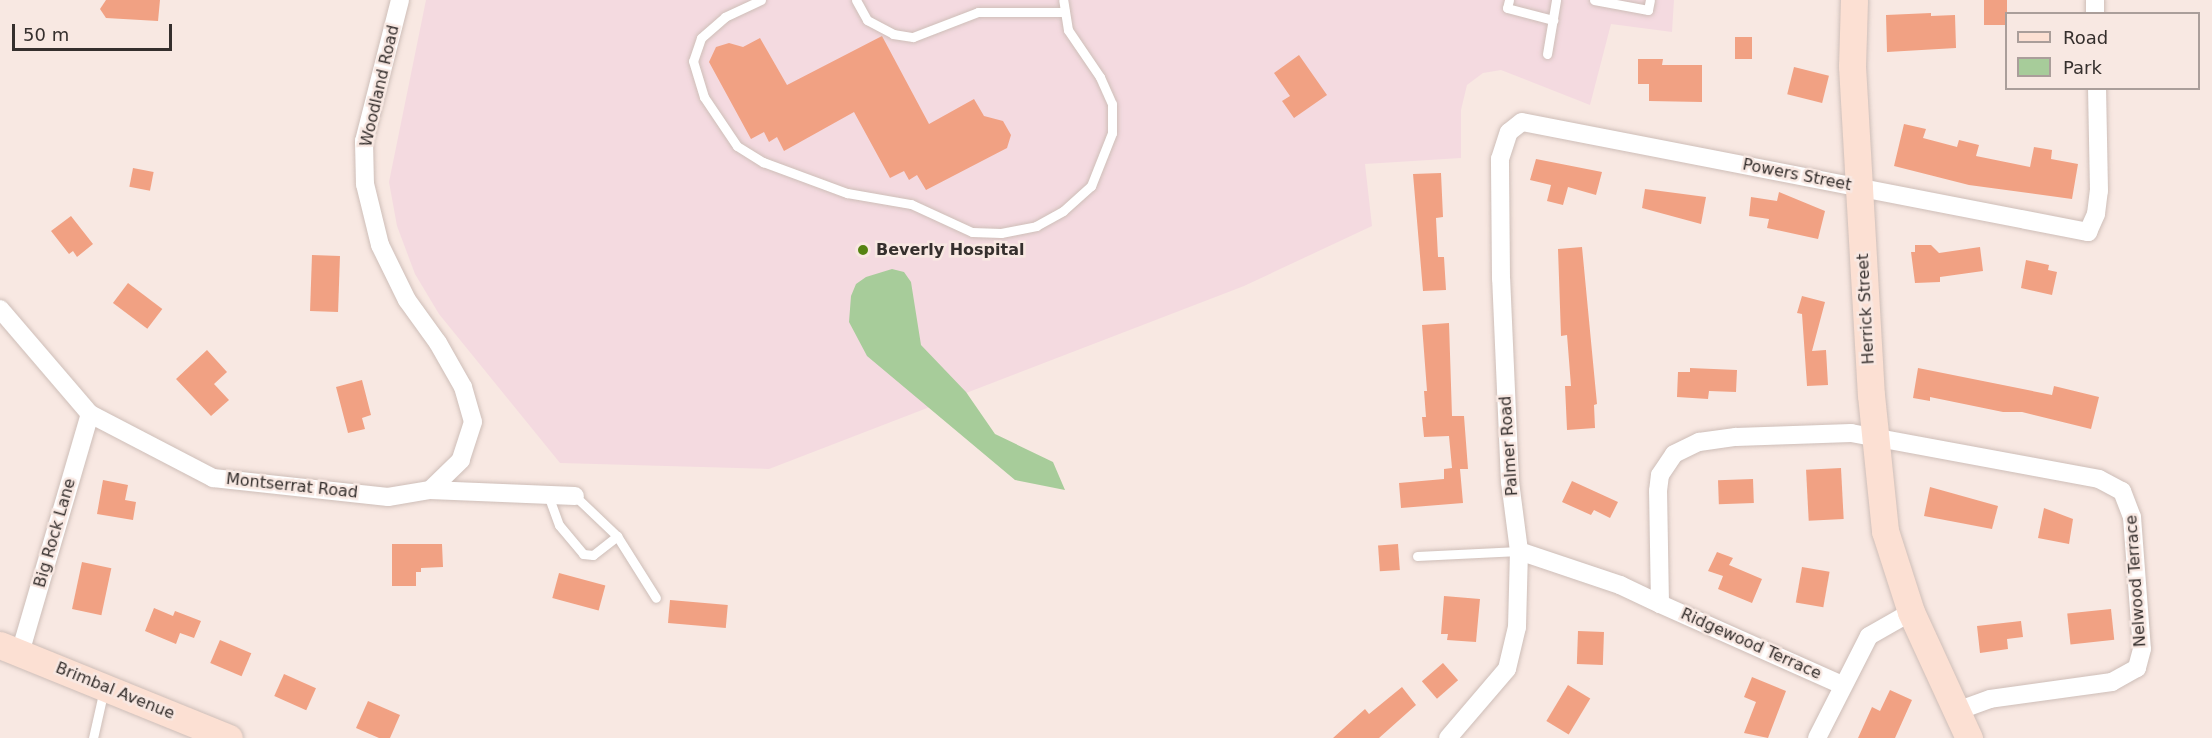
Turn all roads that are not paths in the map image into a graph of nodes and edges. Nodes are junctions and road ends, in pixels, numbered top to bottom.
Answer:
1 (400, 0) edge
2 (761, 0) edge
3 (856, 0) edge
4 (1063, 0) edge
5 (1509, 0) edge
6 (1556, 0) edge
7 (1594, 0) edge
8 (1650, 0) edge
9 (1854, 0) edge
10 (1065, 12) junction
11 (1553, 20) junction
12 (1547, 54) dead end
13 (2097, 90) edge
14 (1509, 132) joint
15 (1859, 188) junction
16 (0, 309) edge
17 (90, 414) junction
18 (1875, 438) junction
19 (430, 490) junction
20 (548, 495) junction
21 (575, 496) joint
22 (617, 536) junction
23 (1519, 551) junction
24 (1417, 556) dead end
25 (657, 598) dead end
26 (1660, 604) junction
27 (1911, 612) junction
28 (10, 649) edge
29 (1842, 685) junction
30 (104, 687) junction
31 (1959, 710) junction
32 (93, 738) edge
33 (229, 738) edge
34 (1448, 738) edge
35 (1817, 738) edge
36 (1969, 738) edge

1 - 19 street, Woodland Road
2 - 10 lane
3 - 10 lane
4 - 10 lane
5 - 11 lane
6 - 11 lane
7 - 8 lane
9 - 15 street, Herrick Street
11 - 12 lane
13 - 15 street, Powers Street
14 - 15 street, Powers Street
14 - 23 street, Palmer Road
15 - 18 street, Herrick Street
16 - 17 street, Montserrat Road
17 - 19 street, Montserrat Road
17 - 28 street, Big Rock Lane
18 - 26 street, Ridgewood Terrace
18 - 27 street, Herrick Street
18 - 31 street, Nelwood Terrace
19 - 20 street, Montserrat Road
20 - 21 street, Montserrat Road
20 - 22 lane
21 - 22 lane
22 - 25 lane
23 - 24 lane
23 - 26 street, Ridgewood Terrace
23 - 34 street, Palmer Road
26 - 29 street, Ridgewood Terrace
27 - 29 street
27 - 31 street, Herrick Street
28 - 30 street, Brimbal Avenue
29 - 35 street
30 - 32 lane
30 - 33 street, Brimbal Avenue
31 - 36 street, Herrick Street

